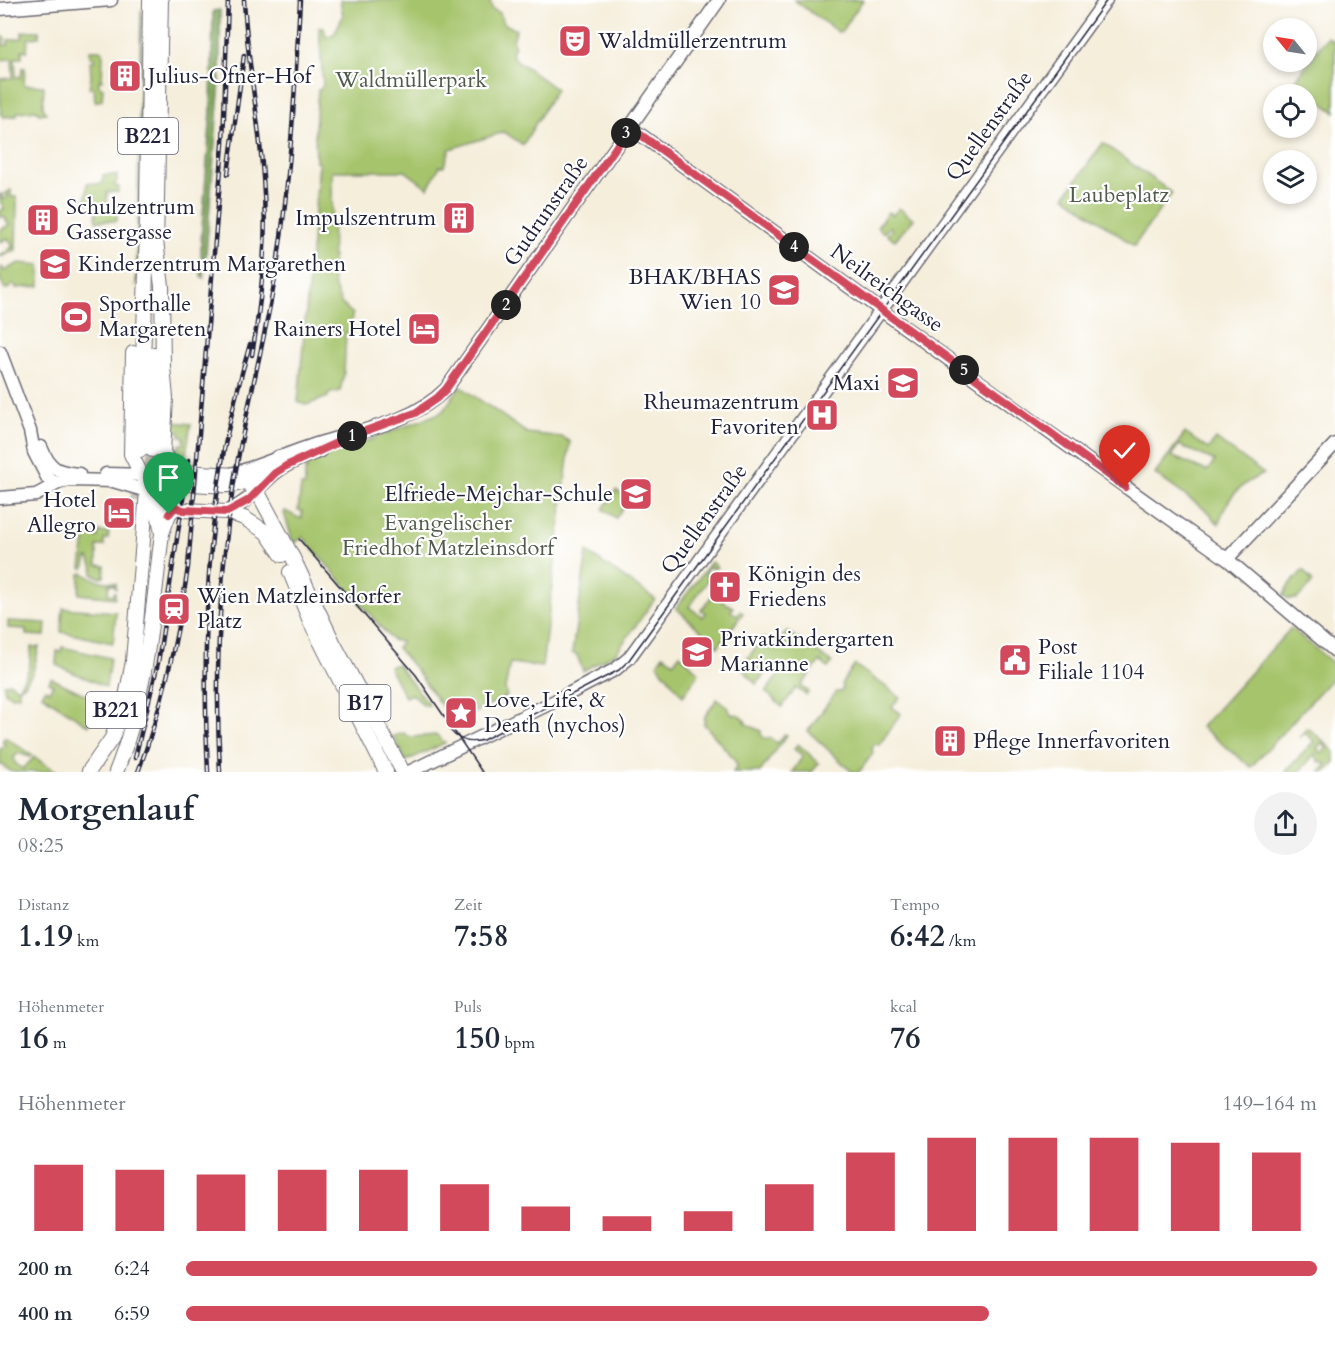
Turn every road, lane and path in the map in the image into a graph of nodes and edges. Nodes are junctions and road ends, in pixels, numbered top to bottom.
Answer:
1 (111, 0) edge
2 (150, 0) edge
3 (161, 0) edge
4 (719, 0) edge
5 (1106, 0) edge
6 (0, 9) edge
7 (630, 127) junction
8 (156, 241) junction
9 (146, 272) junction
10 (881, 310) junction
11 (0, 352) edge
12 (30, 431) junction
13 (354, 435) junction
14 (1335, 444) edge
15 (279, 457) junction
16 (182, 472) junction
17 (140, 475) junction
18 (58, 476) junction
19 (229, 479) junction
20 (246, 481) junction
21 (147, 491) junction
22 (254, 496) junction
23 (0, 498) edge
24 (175, 507) junction
25 (231, 513) junction
26 (162, 533) junction
27 (1227, 559) junction
28 (1335, 651) edge
29 (89, 772) edge
30 (107, 772) edge
31 (116, 772) edge
32 (386, 772) edge
33 (403, 772) edge
34 (409, 772) edge

1 - 6 street
2 - 9 main road, B221
3 - 8 main road, B221
4 - 7 street, Gudrunstraße
5 - 10 street, Quellenstraße
7 - 10 street, Neilreichgasse
7 - 13 street, Gudrunstraße
8 - 9 main road, B221
8 - 16 main road
9 - 17 main road, B221
10 - 27 street, Neilreichgasse
10 - 34 street, Quellenstraße
11 - 12 street
12 - 18 street
12 - 18 street
13 - 15 street, Gudrunstraße
13 - 22 street, Gudrunstraße
14 - 27 street
15 - 19 street, Gudrunstraße
15 - 20 main road
16 - 17 street, B17
16 - 19 main road, B17
17 - 18 street, B17
17 - 21 main road, B221
18 - 21 street
18 - 23 street
19 - 20 main road, B17
19 - 21 main road, B17
19 - 22 main road, B17
20 - 22 main road, B17
21 - 24 main road, B17
21 - 26 main road
21 - 29 main road
22 - 25 street, Gudrunstraße
22 - 33 main road, B17
24 - 25 main road, B17
24 - 26 main road, B221
25 - 32 main road, B17
26 - 31 main road, B221
27 - 28 street, Neilreichgasse
29 - 30 main road, B221

